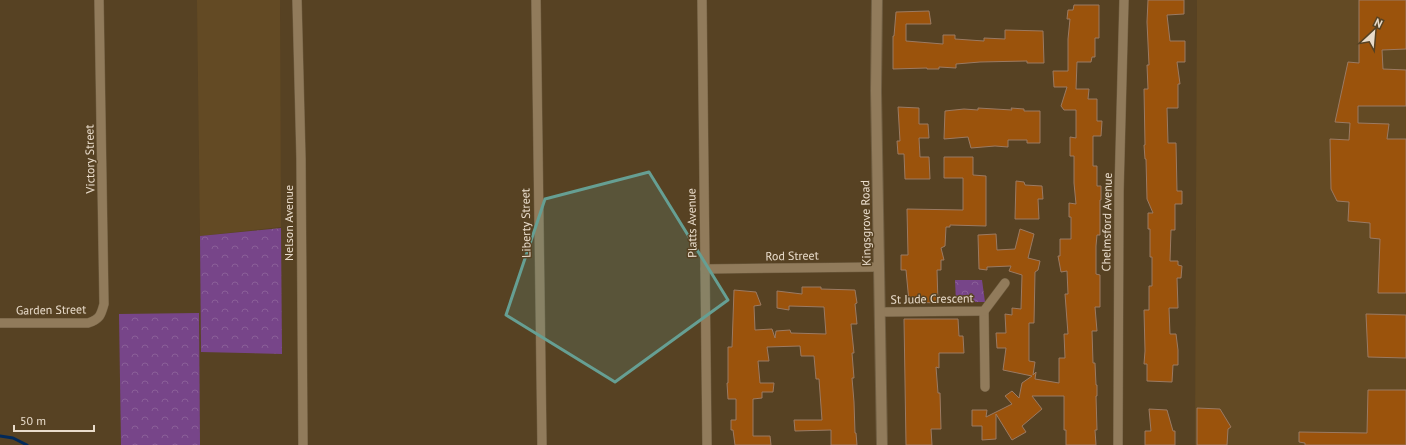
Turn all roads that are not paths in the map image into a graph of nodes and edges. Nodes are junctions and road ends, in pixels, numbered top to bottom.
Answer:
1 (99, 0) edge
2 (297, 0) edge
3 (536, 0) edge
4 (702, 0) edge
5 (877, 0) edge
6 (1124, 0) edge
7 (880, 267) junction
8 (705, 269) junction
9 (1004, 283) dead end
10 (984, 311) junction
11 (880, 312) junction
12 (100, 316) joint
13 (0, 323) edge
14 (985, 387) dead end
15 (303, 445) edge
16 (542, 445) edge
17 (707, 445) edge
18 (882, 445) edge
19 (1118, 445) edge

1 - 12 street, Victory Street
2 - 15 street, Nelson Avenue
3 - 16 street, Liberty Street
4 - 8 street, Platts Avenue
5 - 7 main road, Kingsgrove Road
6 - 19 street, Chelmsford Avenue
7 - 8 street, Rod Street
7 - 11 main road, Kingsgrove Road
8 - 17 street, Platts Avenue
9 - 10 street, St Jude Crescent
10 - 11 street, St Jude Crescent
10 - 14 street, St Jude Crescent
11 - 18 main road, Kingsgrove Road
12 - 13 street, Garden Street

